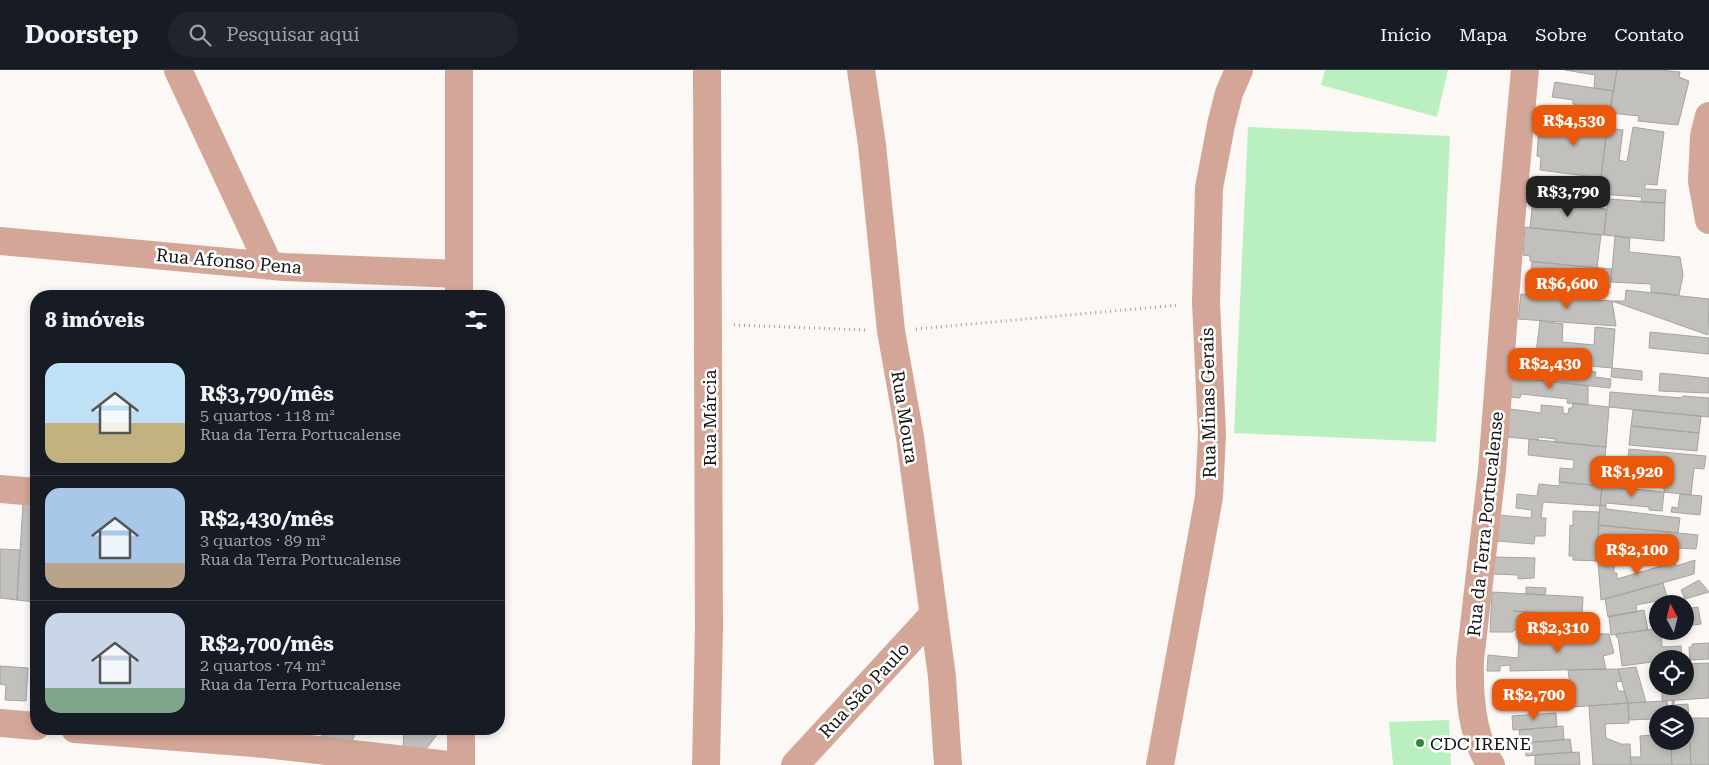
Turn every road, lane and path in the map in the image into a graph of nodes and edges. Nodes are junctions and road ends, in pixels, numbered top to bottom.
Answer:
1 (178, 70) edge
2 (707, 70) edge
3 (861, 70) edge
4 (1240, 70) edge
5 (1525, 70) edge
6 (457, 74) edge
7 (1709, 116) edge
8 (1709, 220) edge
9 (0, 241) edge
10 (269, 266) junction
11 (459, 285) edge
12 (1206, 302) junction
13 (708, 324) junction
14 (891, 332) junction
15 (0, 489) edge
16 (30, 492) edge
17 (933, 615) junction
18 (0, 723) edge
19 (30, 726) edge
20 (152, 735) edge
21 (461, 735) edge
22 (450, 765) edge
23 (461, 765) edge
24 (706, 765) edge
25 (795, 765) edge
26 (948, 765) edge
27 (1160, 765) edge
28 (1491, 765) edge

1 - 10 street
2 - 13 street, Rua Márcia
3 - 14 street, Rua Moura
4 - 12 street, Rua Minas Gerais
5 - 28 street, Rua da Terra Portucalense
6 - 11 street
7 - 8 street
9 - 10 street, Rua Afonso Pena
10 - 11 street, Rua Afonso Pena
12 - 14 path
12 - 27 street, Rua Minas Gerais
13 - 14 path
13 - 24 street, Rua Márcia
14 - 17 street, Rua Moura
15 - 16 street
17 - 25 street, Rua São Paulo
17 - 26 street, Rua Moura
18 - 19 street
20 - 22 street
21 - 23 street

